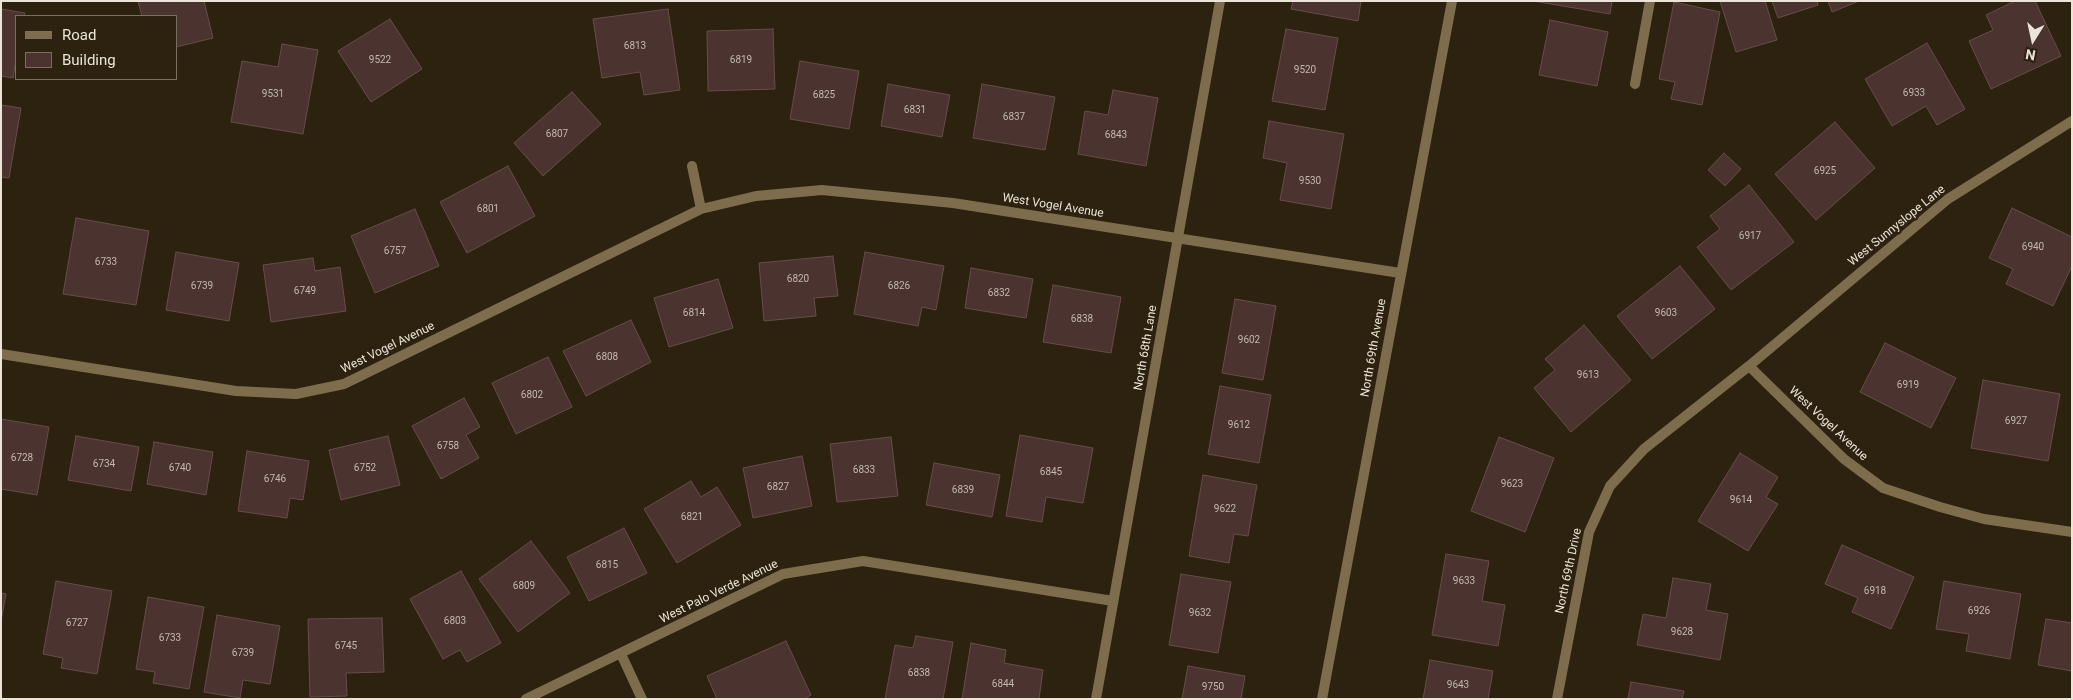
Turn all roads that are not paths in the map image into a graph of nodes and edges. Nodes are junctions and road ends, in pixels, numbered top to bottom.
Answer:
1 (1220, 1) edge
2 (1452, 1) edge
3 (1650, 1) edge
4 (1635, 84) dead end
5 (2072, 121) edge
6 (692, 166) dead end
7 (701, 209) junction
8 (1178, 239) junction
9 (1400, 273) junction
10 (1, 354) edge
11 (1749, 366) junction
12 (2072, 532) edge
13 (1113, 602) junction
14 (621, 654) junction
15 (526, 699) edge
16 (642, 699) edge
17 (1096, 699) edge
18 (1322, 699) edge
19 (1557, 699) edge

1 - 8 street, North 68th Lane
2 - 9 street, North 69th Avenue
3 - 4 street
5 - 11 street, West Sunnyslope Lane
6 - 7 street
7 - 8 street, West Vogel Avenue
7 - 10 street, West Vogel Avenue
8 - 9 street, West Vogel Avenue
8 - 13 street, North 68th Lane
9 - 18 street, North 69th Avenue
11 - 12 street, West Vogel Avenue
11 - 19 street, North 69th Drive
13 - 14 street, West Palo Verde Avenue
13 - 17 street, North 68th Lane
14 - 15 street, West Palo Verde Avenue
14 - 16 street

